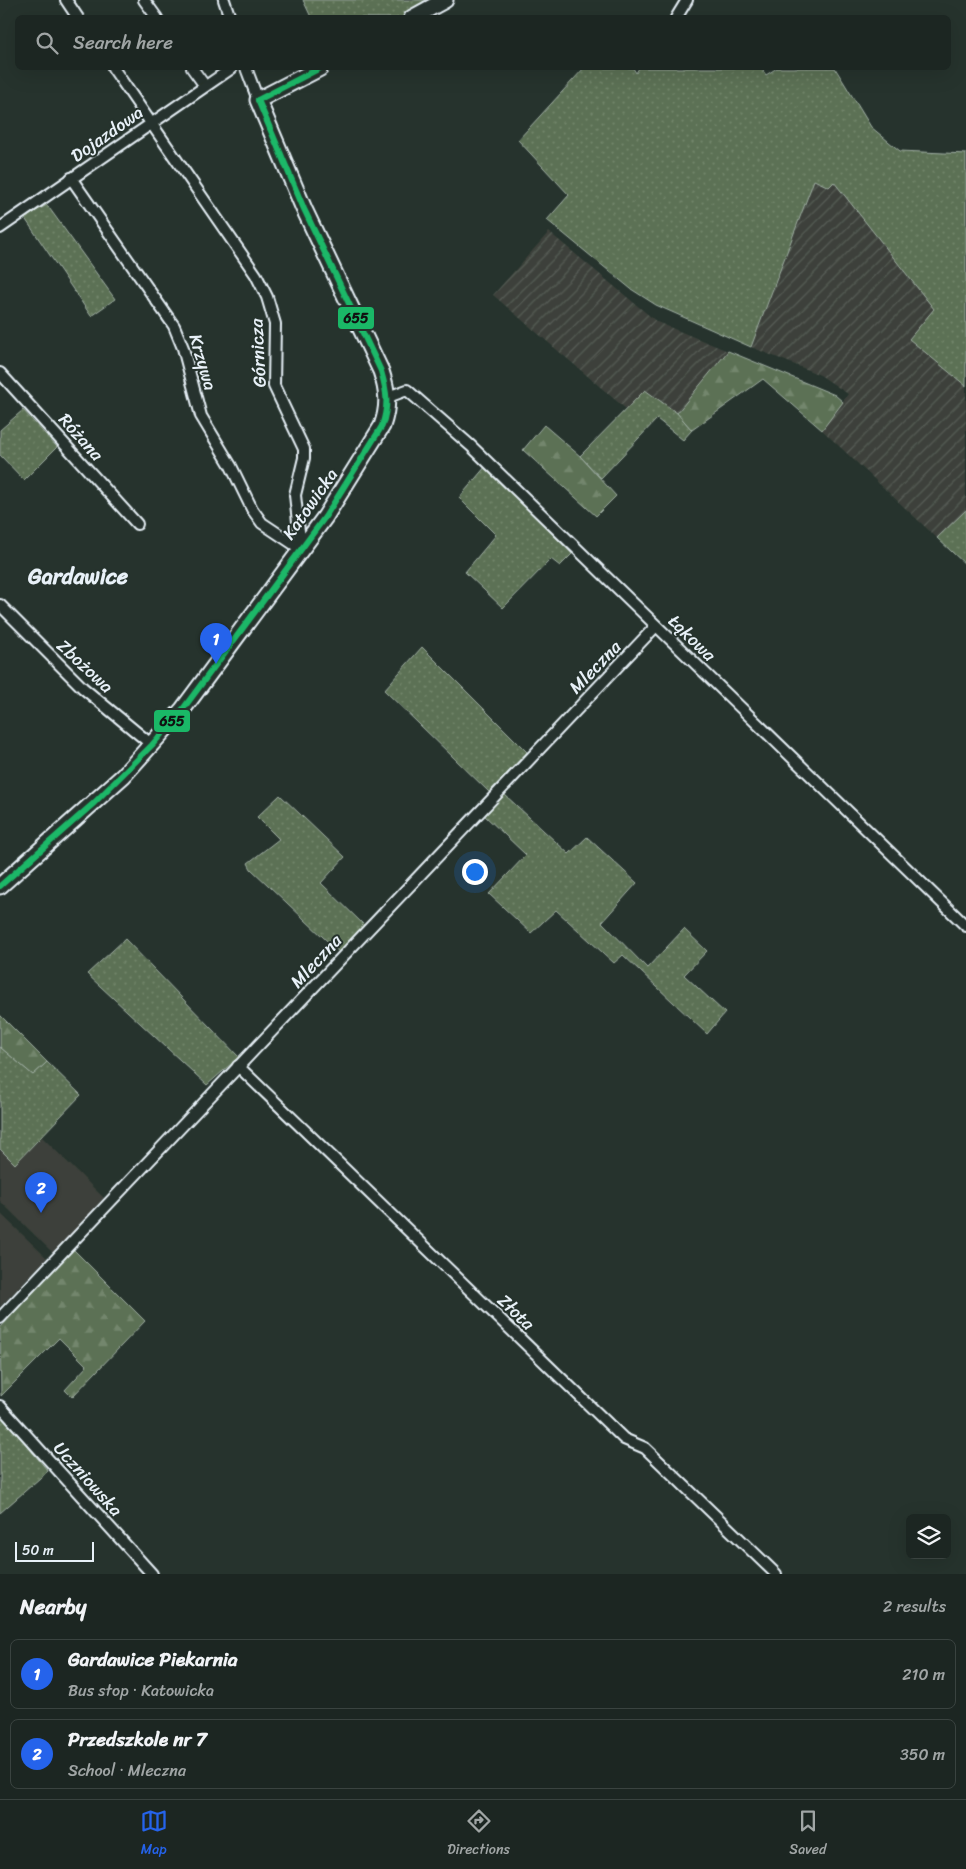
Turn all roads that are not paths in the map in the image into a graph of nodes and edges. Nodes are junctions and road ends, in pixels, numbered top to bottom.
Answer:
1 (66, 0) edge
2 (144, 0) edge
3 (224, 0) edge
4 (445, 0) edge
5 (686, 0) edge
6 (76, 15) edge
7 (155, 15) edge
8 (229, 15) edge
9 (418, 15) edge
10 (678, 15) edge
11 (114, 70) edge
12 (194, 70) edge
13 (229, 70) edge
14 (247, 70) edge
15 (316, 70) edge
16 (206, 86) junction
17 (258, 100) junction
18 (152, 123) junction
19 (71, 178) junction
20 (0, 228) edge
21 (0, 373) edge
22 (388, 397) junction
23 (137, 524) dead end
24 (301, 549) junction
25 (0, 605) edge
26 (656, 626) junction
27 (152, 746) junction
28 (0, 886) edge
29 (966, 926) edge
30 (238, 1066) junction
31 (0, 1318) edge
32 (0, 1406) edge
33 (152, 1574) edge
34 (776, 1574) edge

1 - 6 street
2 - 7 street
3 - 8 street
4 - 9 street
5 - 10 street
11 - 18 street, Górnicza
12 - 16 street
13 - 16 street, Dojazdowa
14 - 17 street, Katowicka
15 - 17 street
16 - 18 street, Dojazdowa
17 - 22 street, Katowicka
18 - 19 street, Dojazdowa
18 - 24 street, Górnicza
19 - 20 street, Dojazdowa
19 - 24 street, Krzywa
21 - 23 street, Różana
22 - 24 street, Katowicka
22 - 26 street, Łąkowa
24 - 27 street, Katowicka
25 - 27 street, Zbożowa
26 - 29 street, Łąkowa
26 - 30 street, Mleczna
27 - 28 street, Katowicka
30 - 31 street, Mleczna
30 - 34 street, Złota
32 - 33 street, Uczniowska

